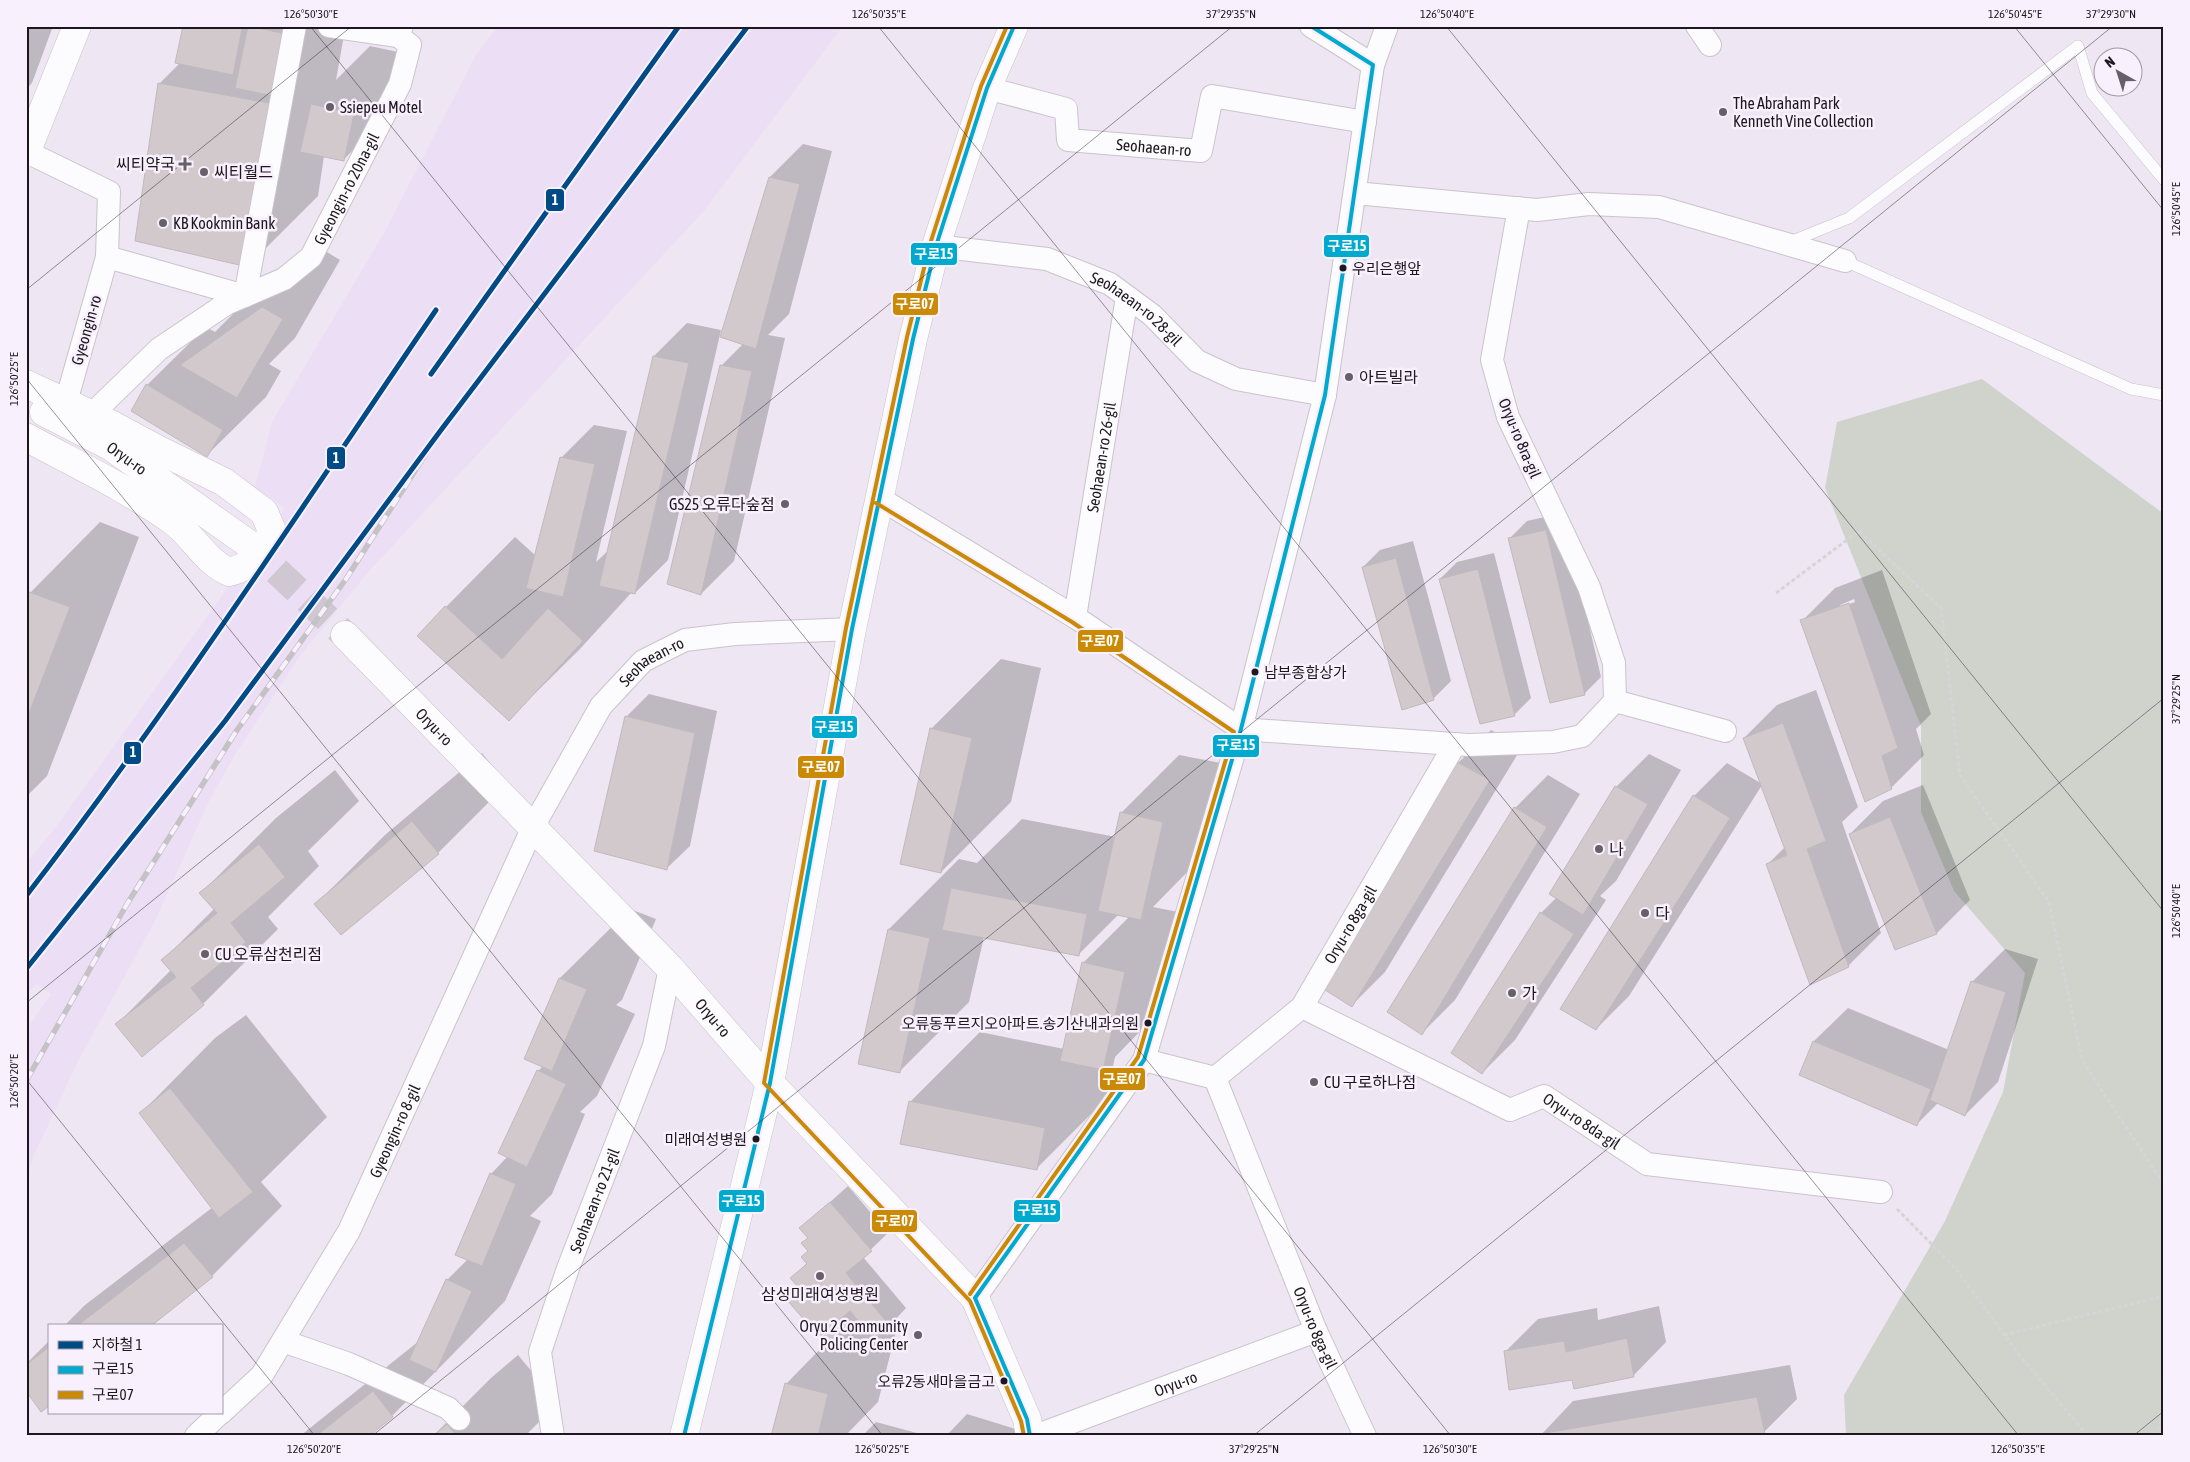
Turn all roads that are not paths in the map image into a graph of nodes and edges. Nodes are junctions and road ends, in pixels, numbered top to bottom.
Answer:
1 (76, 26) edge
2 (295, 26) edge
3 (329, 26) edge
4 (1014, 26) edge
5 (1311, 26) edge
6 (1387, 26) edge
7 (1697, 26) edge
8 (400, 31) edge
9 (1710, 45) dead end
10 (1373, 66) junction
11 (987, 88) junction
12 (1365, 122) junction
13 (27, 152) edge
14 (2164, 180) edge
15 (1354, 193) junction
16 (1519, 208) junction
17 (1787, 244) junction
18 (936, 246) junction
19 (107, 257) junction
20 (1845, 261) joint
21 (246, 296) junction
22 (1127, 297) junction
23 (26, 384) edge
24 (1325, 395) junction
25 (2164, 395) edge
26 (66, 402) junction
27 (26, 403) edge
28 (92, 414) junction
29 (26, 437) edge
30 (879, 498) junction
31 (246, 542) tunnel mouth
32 (1075, 617) junction
33 (852, 629) junction
34 (345, 635) tunnel mouth
35 (1615, 701) junction
36 (1241, 729) junction
37 (1725, 731) dead end
38 (1455, 744) junction
39 (533, 827) junction
40 (670, 968) junction
41 (1302, 1007) junction
42 (1144, 1060) junction
43 (1214, 1078) junction
44 (770, 1083) junction
45 (1881, 1192) road end
46 (975, 1298) junction
47 (1316, 1331) junction
48 (283, 1341) junction
49 (222, 1412) edge
50 (220, 1414) edge
51 (459, 1419) dead end
52 (196, 1436) edge
53 (553, 1436) edge
54 (684, 1436) edge
55 (1030, 1436) edge
56 (1035, 1436) edge
57 (1365, 1436) edge

1 - 13 main road, Gyeongin-ro
2 - 21 street
3 - 8 street
4 - 11 main road
5 - 10 street
6 - 10 street
7 - 9 street
8 - 21 street, Gyeongin-ro 20na-gil
10 - 12 street
11 - 12 street, Seohaean-ro
11 - 18 main road
12 - 15 street
13 - 19 street, Gyeongin-ro
14 - 17 lane
15 - 16 street
15 - 24 street
16 - 17 street
16 - 35 street, Oryu-ro 8ra-gil
17 - 20 street
18 - 22 street, Seohaean-ro 28-gil
18 - 30 main road
19 - 21 street
19 - 26 street, Gyeongin-ro
20 - 25 lane
21 - 28 street, Gyeongin-ro 20na-gil
22 - 24 street, Seohaean-ro 28-gil
22 - 32 street, Seohaean-ro 26-gil
23 - 26 main road
24 - 36 street
26 - 28 main road
27 - 31 main road, Oryu-ro
28 - 29 main road
30 - 32 street
30 - 33 main road
32 - 36 street
33 - 39 street, Seohaean-ro
33 - 44 main road
34 - 39 main road, Oryu-ro
35 - 37 street
35 - 38 street
36 - 38 street
36 - 42 street
38 - 41 street, Oryu-ro 8ga-gil
39 - 40 main road, Oryu-ro
39 - 48 street, Gyeongin-ro 8-gil
40 - 44 main road, Oryu-ro
40 - 53 street, Seohaean-ro 21-gil
41 - 43 street, Oryu-ro 8ga-gil
41 - 45 street, Oryu-ro 8da-gil
42 - 43 street
42 - 46 street
43 - 47 street, Oryu-ro 8ga-gil
44 - 46 main road, Oryu-ro
44 - 54 main road
46 - 55 main road, Oryu-ro
47 - 56 street, Oryu-ro
47 - 57 street, Oryu-ro 8ga-gil
48 - 49 street, Gyeongin-ro 8-gil
48 - 51 street
50 - 52 street, Gyeongin-ro 8-gil

